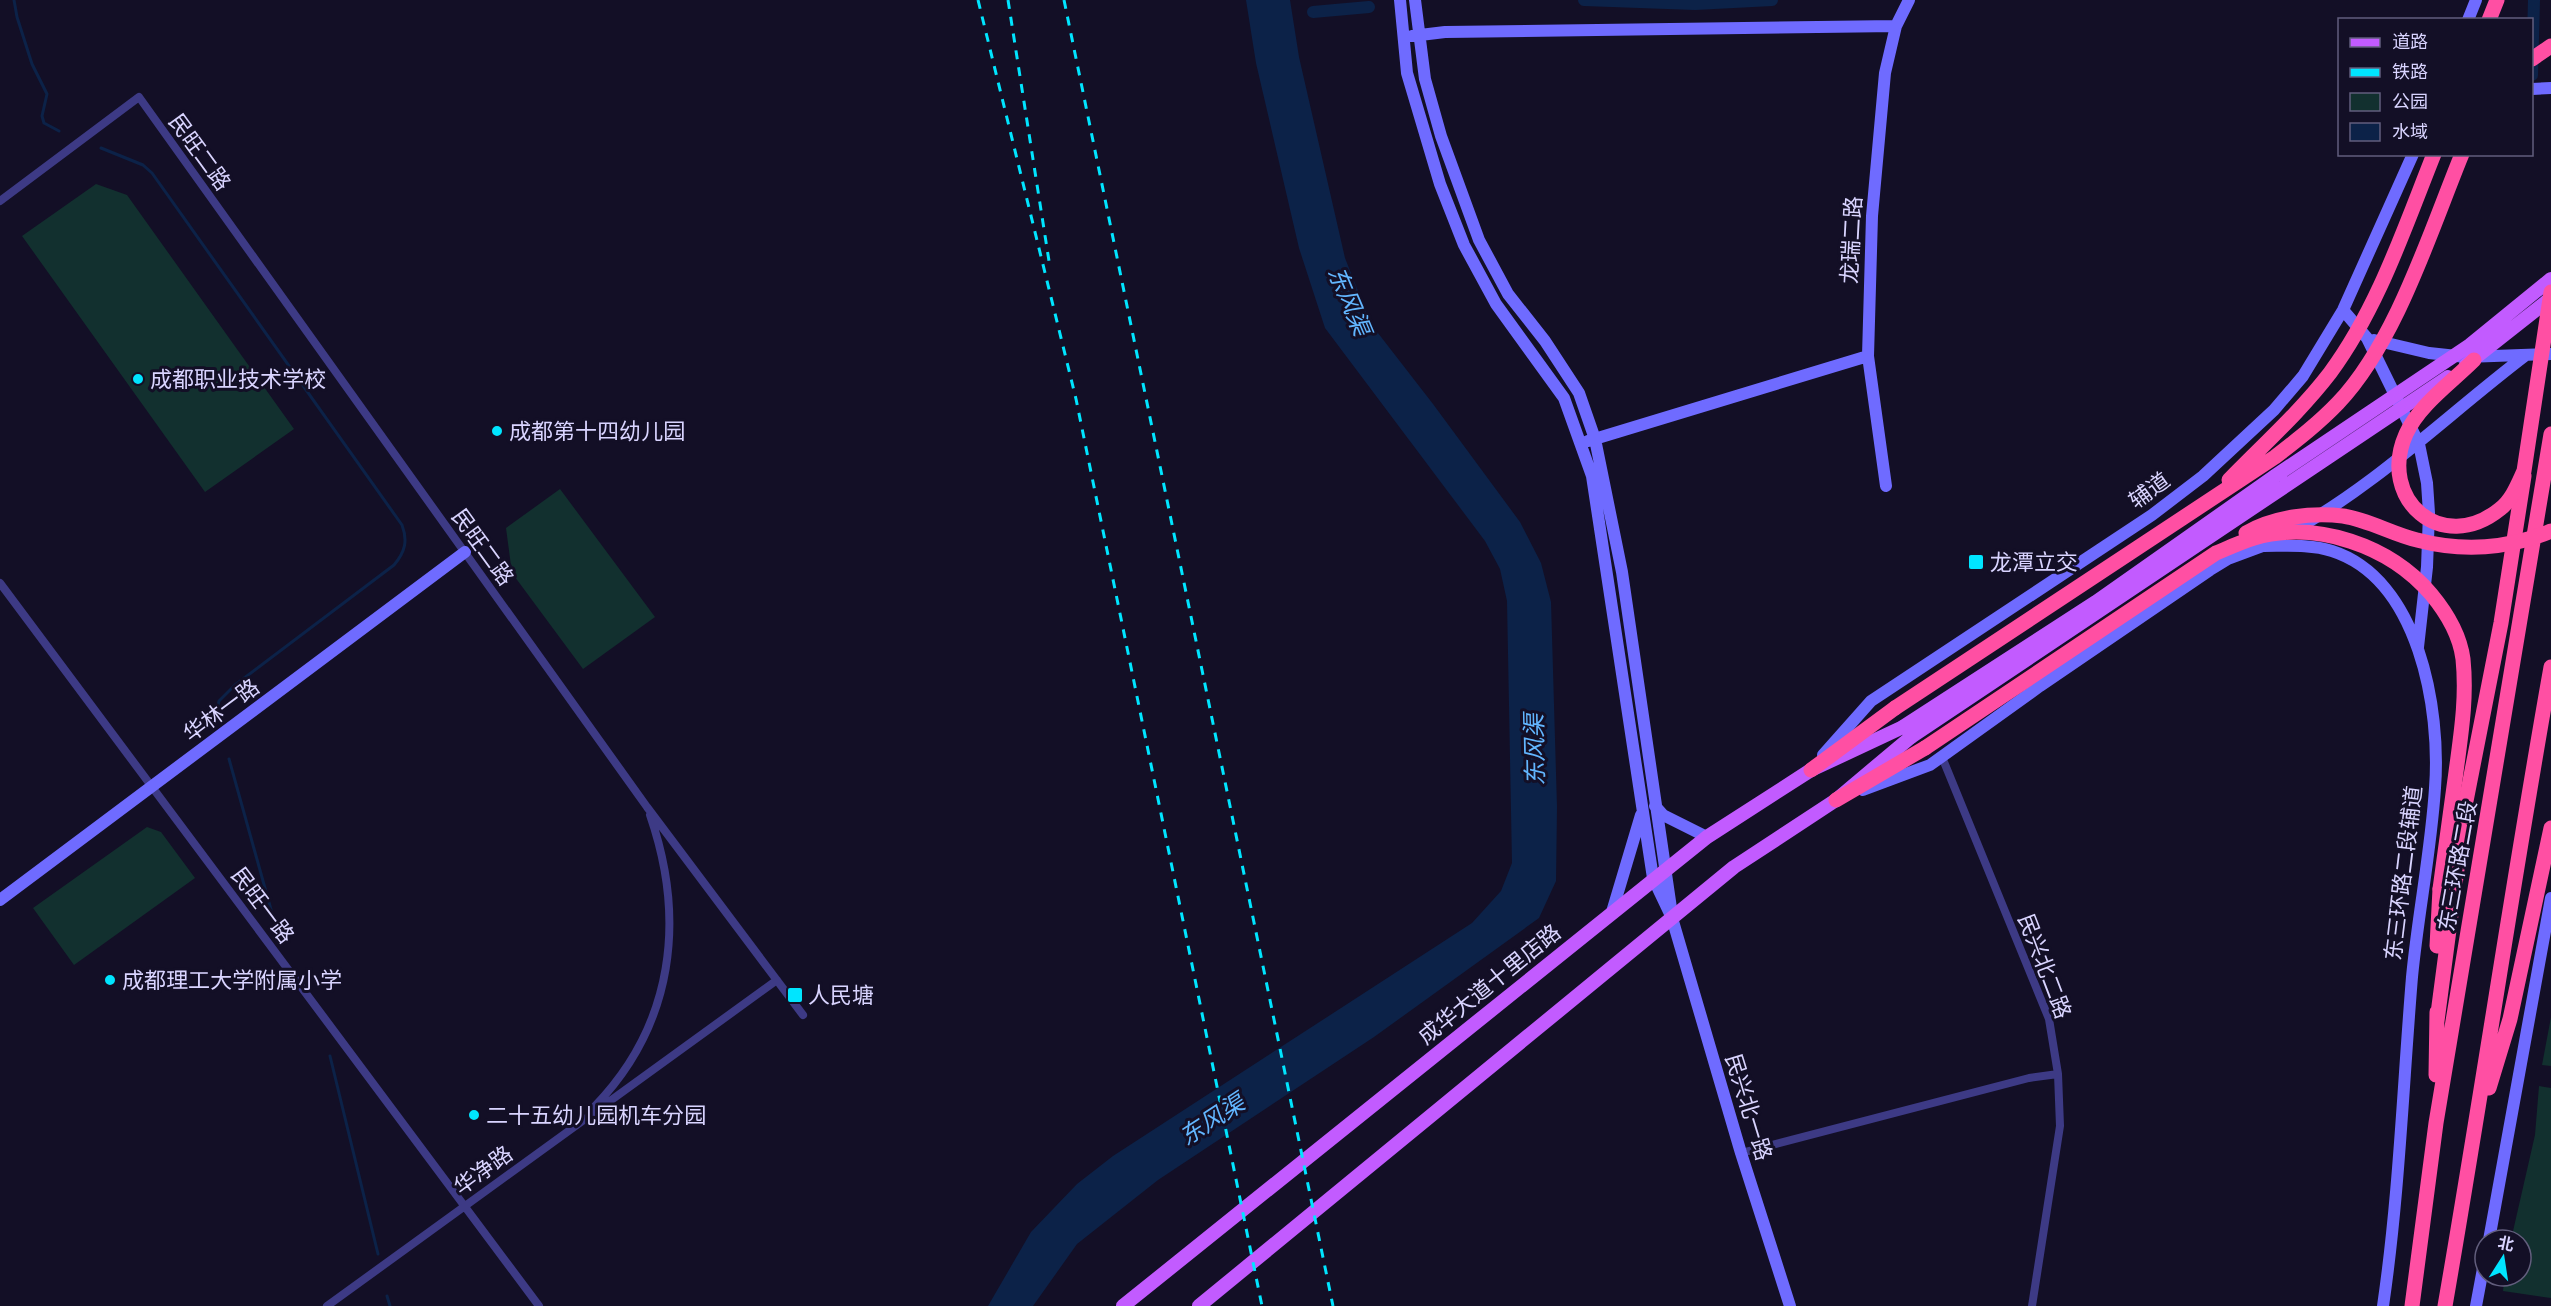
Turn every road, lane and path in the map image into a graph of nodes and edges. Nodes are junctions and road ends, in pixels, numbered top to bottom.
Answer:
1 (1400, 0) edge
2 (1415, 0) edge
3 (1910, 0) edge
4 (2476, 0) edge
5 (2497, 0) edge
6 (2469, 18) edge
7 (2490, 18) edge
8 (1896, 26) junction
9 (1418, 36) junction
10 (1402, 38) junction
11 (2551, 46) edge
12 (2533, 58) edge
13 (2551, 88) edge
14 (2533, 89) edge
15 (2412, 156) edge
16 (2433, 156) edge
17 (2461, 156) edge
18 (0, 201) edge
19 (2551, 279) edge
20 (2551, 292) edge
21 (2551, 297) edge
22 (2343, 310) junction
23 (2367, 338) junction
24 (2551, 354) edge
25 (2526, 355) junction
26 (1868, 356) junction
27 (2475, 360) junction
28 (2551, 434) edge
29 (1595, 439) junction
30 (1582, 443) junction
31 (2419, 444) junction
32 (2524, 471) junction
33 (1886, 486) dead end
34 (2209, 500) junction
35 (2551, 531) edge
36 (2264, 546) junction
37 (465, 552) junction
38 (2216, 553) junction
39 (0, 583) edge
40 (2417, 648) junction
41 (2551, 667) edge
42 (1907, 732) junction
43 (1942, 757) junction
44 (1811, 770) junction
45 (152, 787) junction
46 (1836, 800) junction
47 (647, 807) junction
48 (1649, 807) junction
49 (2551, 828) edge
50 (1707, 837) junction
51 (1666, 868) junction
52 (1653, 878) junction
53 (2446, 888) junction
54 (0, 900) edge
55 (2547, 902) edge
56 (1612, 912) junction
57 (1672, 918) junction
58 (2549, 919) edge
59 (777, 980) junction
60 (804, 1015) dead end
61 (2058, 1074) junction
62 (580, 1122) junction
63 (2436, 1123) junction
64 (2477, 1123) junction
65 (1741, 1153) junction
66 (464, 1205) junction
67 (2491, 1228) edge
68 (2479, 1288) edge
69 (327, 1306) edge
70 (539, 1306) edge
71 (1123, 1306) edge
72 (1199, 1306) edge
73 (1790, 1306) edge
74 (2032, 1306) edge
75 (2383, 1306) edge
76 (2412, 1306) edge
77 (2445, 1306) edge
78 (2476, 1306) edge

1 - 10 street
2 - 9 street
3 - 8 street, 龙瑞二路
4 - 6 street
5 - 7 highway, bridge
8 - 9 street
8 - 26 street, 龙瑞二路
9 - 10 street
9 - 29 street
10 - 30 street
11 - 12 highway
13 - 14 street
15 - 22 street, 辅道
16 - 34 highway, bridge
17 - 34 highway, bridge
18 - 37 street, 民旺二路
19 - 42 main road, bridge
20 - 32 highway, bridge
21 - 27 main road, bridge
22 - 23 street
22 - 44 street, 辅道
23 - 25 street
23 - 31 street
24 - 25 street
25 - 31 street
26 - 29 street
26 - 33 street, 龙瑞二路
27 - 32 highway, bridge
27 - 42 main road, bridge
28 - 63 highway, 东三环路二段
29 - 30 street
29 - 48 street
30 - 48 street
31 - 36 street
31 - 40 street
32 - 53 highway, bridge
34 - 44 highway, bridge
35 - 38 highway, bridge
36 - 40 street, 东三环路二段辅道
36 - 43 street
37 - 45 street, 华林一路
37 - 47 street, 民旺二路
38 - 46 highway, bridge
38 - 53 highway, bridge
39 - 45 street, 民旺一路
40 - 75 street, 东三环路二段辅道
41 - 64 highway
42 - 44 main road, 成华大道十里店路
42 - 46 main road
43 - 46 street
43 - 61 street, 民兴北二路
44 - 50 main road, 成华大道十里店路
45 - 54 street, 华林一路
45 - 66 street, 民旺一路
46 - 57 main road
47 - 59 street, 民旺二路
47 - 62 street
48 - 50 street
48 - 51 street
48 - 52 street
48 - 56 street
49 - 55 highway
50 - 51 main road, 成华大道十里店路
51 - 52 main road, 成华大道十里店路
51 - 57 street
52 - 56 main road, 成华大道十里店路
52 - 57 street
53 - 63 highway
55 - 58 street
55 - 64 highway
56 - 71 main road, 成华大道十里店路
57 - 65 street, 民兴北一路
57 - 72 main road
58 - 67 street
59 - 60 street, 民旺二路
59 - 62 street, 华净路
61 - 65 street
61 - 74 street, 民兴北二路
62 - 66 street, 华净路
63 - 76 highway, 东三环路二段
64 - 77 highway
65 - 73 street, 民兴北一路
66 - 69 street, 华净路
66 - 70 street, 民旺一路
68 - 78 street

